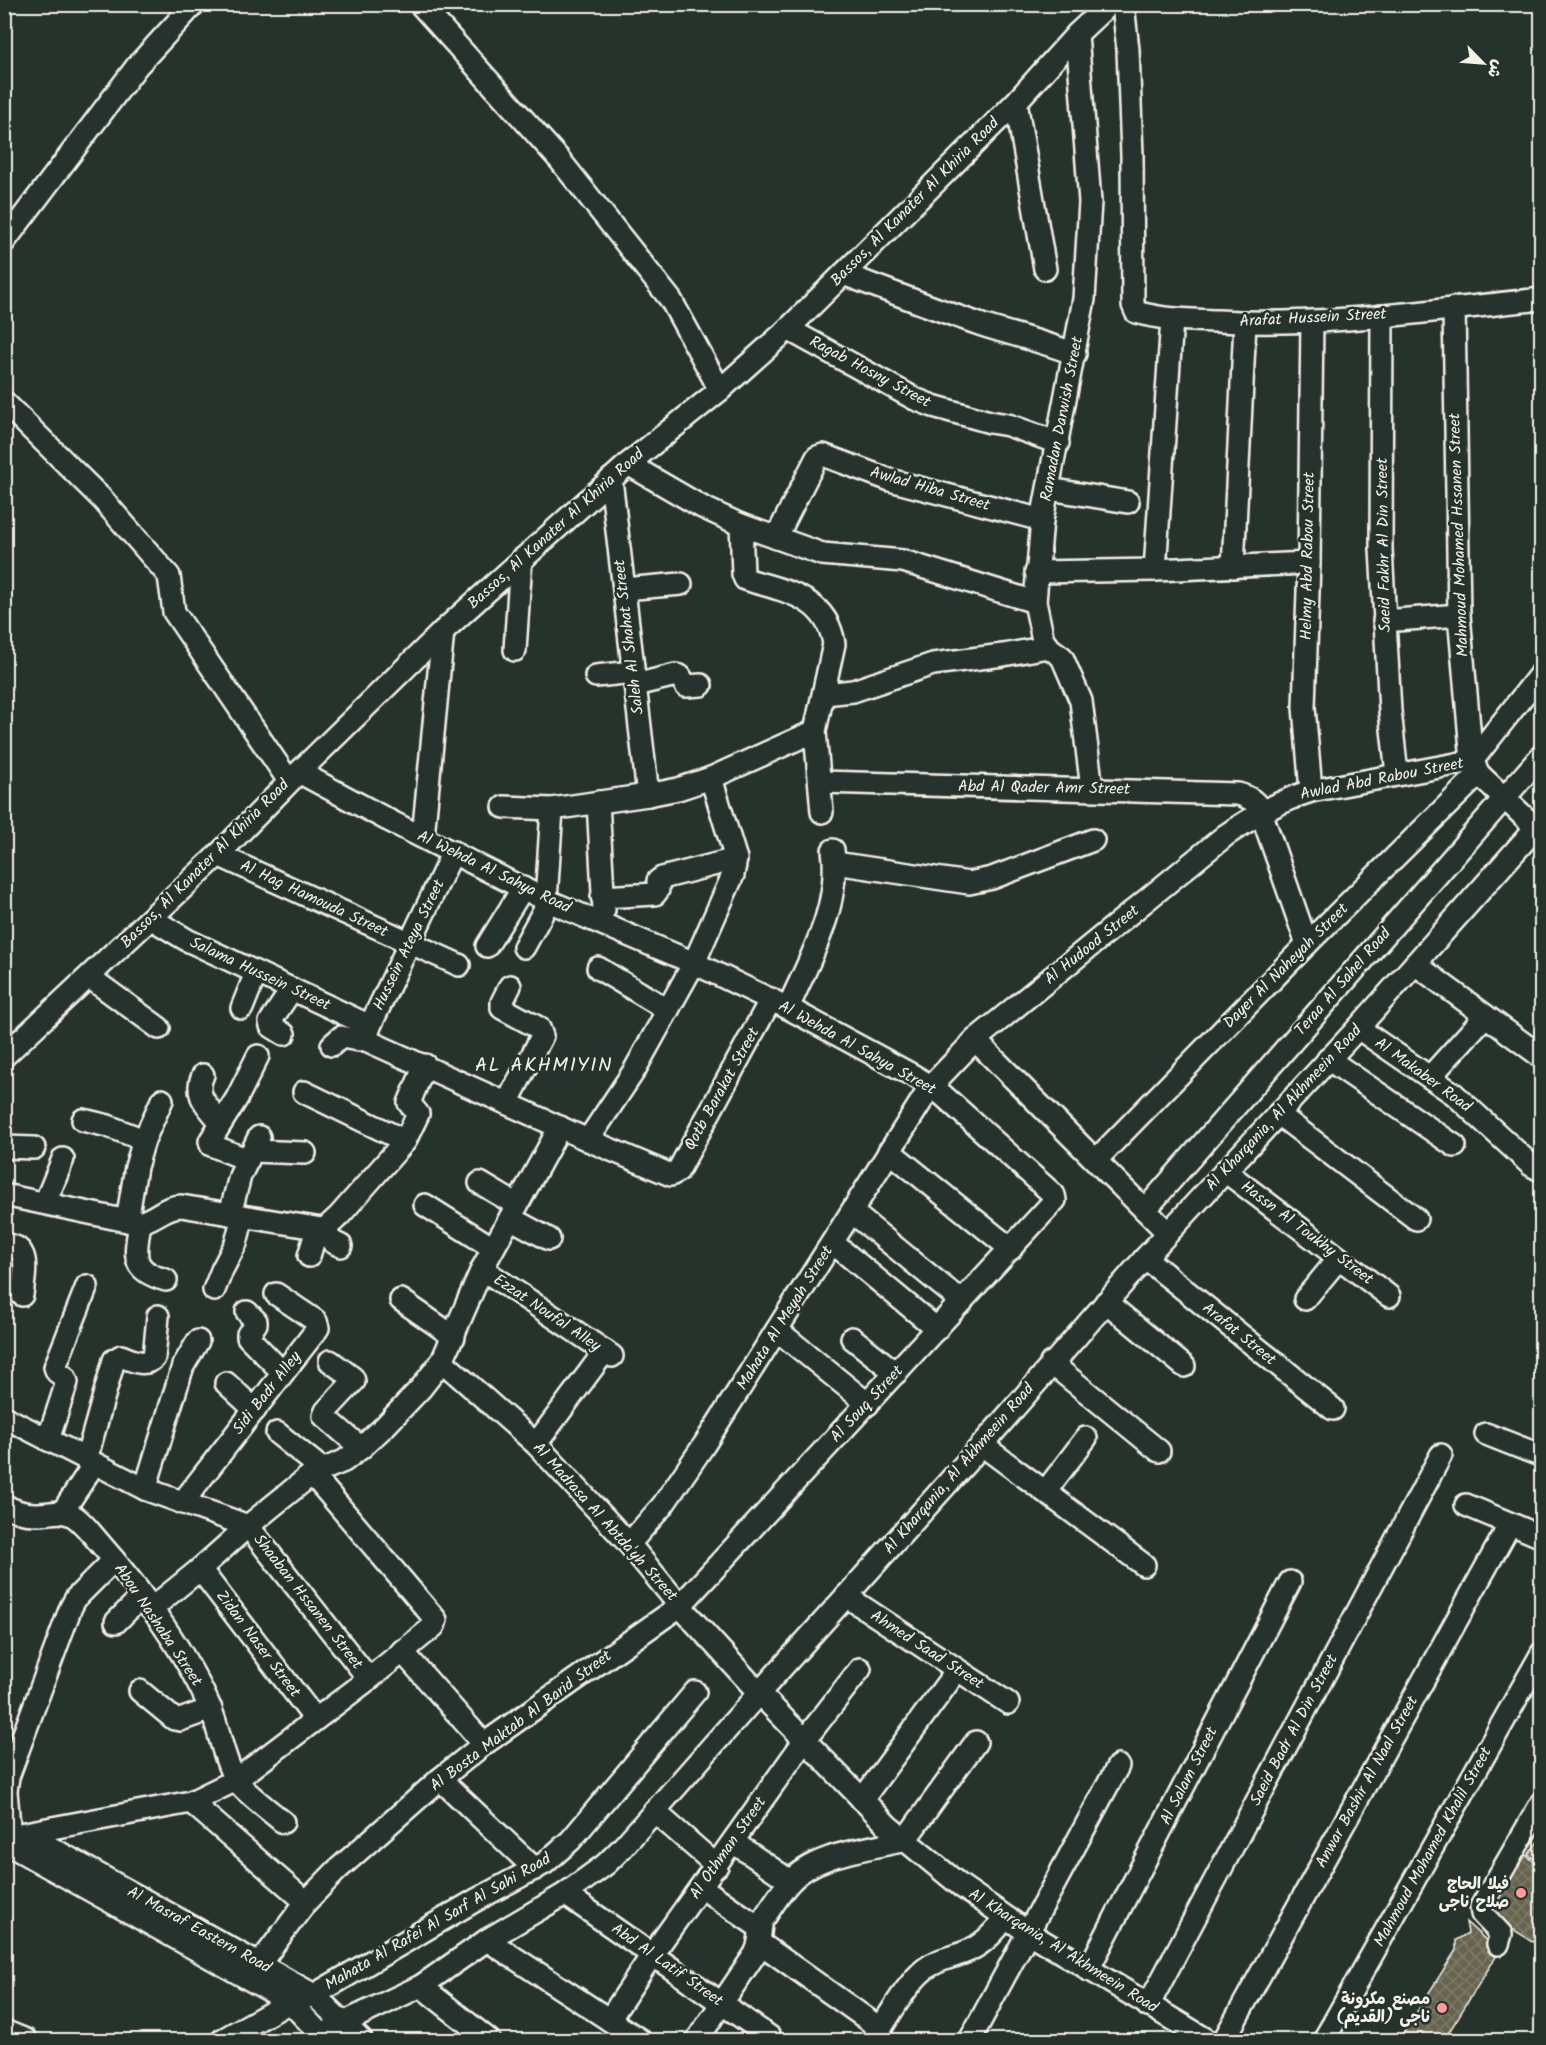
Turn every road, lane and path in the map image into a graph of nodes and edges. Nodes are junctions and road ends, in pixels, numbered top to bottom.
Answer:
1 (194, 4) edge
2 (420, 4) edge
3 (1109, 4) edge
4 (1123, 4) edge
5 (1077, 34) junction
6 (1016, 102) junction
7 (4, 242) edge
8 (1045, 269) dead end
9 (843, 274) junction
10 (1542, 299) edge
11 (1454, 308) junction
12 (1382, 316) junction
13 (1172, 319) junction
14 (1312, 321) junction
15 (1245, 323) junction
16 (788, 329) junction
17 (1075, 354) junction
18 (720, 390) junction
19 (4, 402) edge
20 (1058, 443) junction
21 (628, 464) junction
22 (611, 479) junction
23 (1049, 489) junction
24 (1128, 502) dead end
25 (1042, 520) junction
26 (741, 525) junction
27 (776, 538) junction
28 (521, 560) junction
29 (1309, 563) junction
30 (1233, 567) junction
31 (1155, 570) junction
32 (1036, 572) junction
33 (681, 584) dead end
34 (624, 589) junction
35 (1035, 602) junction
36 (1459, 615) junction
37 (1384, 621) junction
38 (443, 631) junction
39 (1048, 647) junction
40 (515, 650) dead end
41 (1542, 672) edge
42 (596, 676) dead end
43 (634, 679) junction
44 (701, 685) dead end
45 (824, 694) junction
46 (815, 731) junction
47 (1542, 755) edge
48 (1475, 767) junction
49 (1396, 774) junction
50 (294, 777) junction
51 (711, 778) junction
52 (820, 782) junction
53 (1092, 789) junction
54 (1311, 791) junction
55 (648, 795) junction
56 (1503, 797) junction
57 (598, 802) junction
58 (504, 807) dead end
59 (552, 809) junction
60 (822, 812) dead end
61 (1261, 812) junction
62 (1540, 827) edge
63 (423, 837) junction
64 (1093, 840) dead end
65 (453, 852) junction
66 (218, 855) junction
67 (736, 859) junction
68 (523, 888) junction
69 (602, 897) junction
70 (548, 901) junction
71 (152, 919) junction
72 (606, 925) junction
73 (410, 942) junction
74 (1307, 944) junction
75 (487, 946) dead end
76 (524, 947) dead end
77 (694, 963) junction
78 (1415, 964) junction
79 (459, 965) dead end
80 (598, 968) dead end
81 (256, 973) junction
82 (89, 977) junction
83 (510, 986) dead end
84 (292, 989) junction
85 (780, 1004) junction
86 (242, 1008) dead end
87 (668, 1010) junction
88 (1485, 1016) junction
89 (159, 1028) dead end
90 (1358, 1028) junction
91 (284, 1034) dead end
92 (367, 1034) junction
93 (975, 1040) junction
94 (332, 1045) dead end
95 (1539, 1055) dead end
96 (4, 1056) edge
97 (258, 1056) dead end
98 (1328, 1059) junction
99 (425, 1065) junction
100 (203, 1076) dead end
101 (1431, 1077) junction
102 (931, 1086) junction
103 (304, 1092) dead end
104 (162, 1100) dead end
105 (507, 1103) junction
106 (1278, 1114) junction
107 (82, 1120) dead end
108 (221, 1123) junction
109 (560, 1128) junction
110 (144, 1140) junction
111 (588, 1140) junction
112 (405, 1141) junction
113 (1455, 1146) dead end
114 (4, 1147) edge
115 (33, 1148) dead end
116 (253, 1149) junction
117 (889, 1151) junction
118 (305, 1153) dead end
119 (63, 1159) dead end
120 (1096, 1160) junction
121 (1225, 1171) junction
122 (1542, 1171) edge
123 (671, 1175) joint
124 (480, 1183) dead end
125 (4, 1195) edge
126 (1054, 1202) joint
127 (45, 1203) junction
128 (425, 1204) dead end
129 (1145, 1210) junction
130 (513, 1212) junction
131 (852, 1212) junction
132 (236, 1215) junction
133 (1416, 1219) dead end
134 (134, 1222) junction
135 (320, 1229) junction
136 (1168, 1233) junction
137 (549, 1239) dead end
138 (832, 1243) junction
139 (4, 1245) edge
140 (341, 1246) dead end
141 (494, 1248) junction
142 (1011, 1249) junction
143 (309, 1256) dead end
144 (1145, 1258) junction
145 (1339, 1258) junction
146 (482, 1269) junction
147 (166, 1280) dead end
148 (87, 1286) dead end
149 (214, 1290) dead end
150 (276, 1294) dead end
151 (22, 1296) dead end
152 (1389, 1296) dead end
153 (1305, 1299) dead end
154 (401, 1300) dead end
155 (962, 1302) junction
156 (1106, 1302) junction
157 (247, 1312) dead end
158 (158, 1316) dead end
159 (937, 1329) junction
160 (777, 1330) junction
161 (454, 1337) junction
162 (852, 1338) dead end
163 (156, 1345) junction
164 (330, 1361) dead end
165 (442, 1361) junction
166 (1051, 1363) junction
167 (1184, 1366) dead end
168 (283, 1373) junction
169 (896, 1373) junction
170 (226, 1383) dead end
171 (868, 1404) junction
172 (1333, 1409) dead end
173 (255, 1410) junction
174 (4, 1417) edge
175 (277, 1433) dead end
176 (1486, 1434) dead end
177 (1086, 1438) dead end
178 (48, 1440) junction
179 (536, 1444) junction
180 (982, 1445) junction
181 (361, 1448) junction
182 (1159, 1451) dead end
183 (1441, 1455) dead end
184 (1542, 1456) edge
185 (90, 1462) junction
186 (318, 1472) junction
187 (145, 1489) junction
188 (1045, 1492) junction
189 (182, 1503) junction
190 (1466, 1505) dead end
191 (6, 1512) edge
192 (63, 1512) junction
193 (1510, 1524) junction
194 (248, 1526) junction
195 (1542, 1537) edge
196 (629, 1544) junction
197 (114, 1560) junction
198 (1144, 1565) dead end
199 (200, 1569) junction
200 (1290, 1582) dead end
201 (846, 1596) junction
202 (147, 1602) junction
203 (680, 1606) junction
204 (116, 1622) dead end
205 (402, 1652) junction
206 (1542, 1653) edge
207 (860, 1669) dead end
208 (957, 1670) junction
209 (369, 1679) junction
210 (140, 1691) dead end
211 (695, 1692) dead end
212 (759, 1694) junction
213 (1008, 1703) dead end
214 (211, 1709) junction
215 (315, 1719) junction
216 (804, 1741) junction
217 (976, 1742) dead end
218 (484, 1744) junction
219 (1118, 1766) dead end
220 (440, 1779) junction
221 (236, 1780) junction
222 (862, 1800) junction
223 (191, 1802) junction
224 (1542, 1802) edge
225 (654, 1811) junction
226 (283, 1822) dead end
227 (11, 1838) edge
228 (905, 1840) junction
229 (733, 1842) junction
230 (717, 1866) junction
231 (535, 1869) junction
232 (790, 1881) junction
233 (701, 1887) junction
234 (565, 1894) junction
235 (306, 1902) junction
236 (1005, 1918) junction
237 (1029, 1933) junction
238 (760, 1935) junction
239 (487, 1940) junction
240 (1498, 1944) dead end
241 (652, 1955) junction
242 (1088, 1970) junction
243 (254, 1971) junction
244 (421, 1986) junction
245 (314, 1995) junction
246 (290, 2002) junction
247 (722, 2004) junction
248 (1148, 2006) junction
249 (343, 2023) junction
250 (612, 2028) edge
251 (4, 2031) edge
252 (877, 2035) edge
253 (770, 2037) dead end
254 (320, 2039) edge
255 (26, 2040) edge
256 (222, 2040) edge
257 (361, 2040) edge
258 (489, 2040) edge
259 (640, 2040) edge
260 (697, 2040) edge
261 (970, 2040) edge
262 (1207, 2040) edge
263 (1224, 2040) edge
264 (1324, 2040) edge

1 - 7 street
2 - 18 street
3 - 5 street, Bassos, Al Kanater Al Khiria Road
4 - 13 street, Arafat Hussein Street
5 - 6 street, Bassos, Al Kanater Al Khiria Road
5 - 17 street, Ramadan Darwish Street
6 - 8 street
6 - 9 street, Bassos, Al Kanater Al Khiria Road
9 - 16 street, Bassos, Al Kanater Al Khiria Road
9 - 17 street
10 - 11 street, Arafat Hussein Street
11 - 12 street, Arafat Hussein Street
11 - 36 street, Mahmoud Mohamed Hssanen Street
12 - 14 street, Arafat Hussein Street
12 - 37 street, Saeid Fakhr Al Din Street
13 - 15 street, Arafat Hussein Street
13 - 31 street
14 - 15 street, Arafat Hussein Street
14 - 29 street, Helmy Abd Rabou Street
15 - 30 street
16 - 18 street, Bassos, Al Kanater Al Khiria Road
16 - 20 street, Ragab Hosny Street
17 - 20 street, Ramadan Darwish Street
18 - 21 street, Bassos, Al Kanater Al Khiria Road
19 - 50 street
20 - 23 street, Ramadan Darwish Street
21 - 22 street, Bassos, Al Kanater Al Khiria Road
21 - 26 street
22 - 28 street, Bassos, Al Kanater Al Khiria Road
22 - 34 street, Saleh Al Shahat Street
23 - 24 street
23 - 25 street, Ramadan Darwish Street
25 - 27 street, Awlad Hiba Street
25 - 32 street, Ramadan Darwish Street
26 - 27 street
26 - 45 street
27 - 35 street
28 - 38 street, Bassos, Al Kanater Al Khiria Road
28 - 40 street
29 - 30 street
29 - 54 street, Helmy Abd Rabou Street
30 - 31 street
31 - 32 street
32 - 35 street, Ramadan Darwish Street
33 - 34 street
34 - 43 street, Saleh Al Shahat Street
35 - 39 street, Ramadan Darwish Street
36 - 37 street
36 - 48 street, Mahmoud Mohamed Hssanen Street
37 - 49 street, Saeid Fakhr Al Din Street
38 - 50 street, Bassos, Al Kanater Al Khiria Road
38 - 63 street
39 - 45 street
39 - 53 street, Ramadan Darwish Street
41 - 48 street, Dayer Al Naheyah Street
42 - 43 street
43 - 44 street
43 - 55 street, Saleh Al Shahat Street
45 - 46 street
46 - 51 street
46 - 52 street
47 - 56 street, Teraa Al Sahel Road
48 - 49 street, Awlad Abd Rabou Street
48 - 56 street
48 - 74 street, Dayer Al Naheyah Street
49 - 54 street, Awlad Abd Rabou Street
50 - 63 street, Al Wehda Al Sahya Road
50 - 66 street, Bassos, Al Kanater Al Khiria Road
51 - 55 street
51 - 67 street
52 - 53 street, Abd Al Qader Amr Street
52 - 60 street
53 - 61 street, Abd Al Qader Amr Street
54 - 61 street, Awlad Abd Rabou Street
55 - 57 street
56 - 62 street
56 - 129 street, Teraa Al Sahel Road
57 - 59 street
57 - 69 street
58 - 59 street
59 - 70 street
61 - 74 street
61 - 93 street, Al Hudood Street
62 - 78 street, Al Kharqania, Al Akhmeein Road
63 - 65 street, Al Wehda Al Sahya Road
64 - 85 street, Qotb Barakat Street
65 - 68 street, Al Wehda Al Sahya Road
65 - 73 street, Hussein Ateya Street
66 - 71 street, Bassos, Al Kanater Al Khiria Road
66 - 73 street, Al Hag Hamouda Street
67 - 69 street
67 - 77 street
68 - 70 street, Al Wehda Al Sahya Road
68 - 75 street
69 - 72 street
70 - 72 street, Al Wehda Al Sahya Road
70 - 76 street
71 - 81 street, Salama Hussein Street
71 - 82 street, Bassos, Al Kanater Al Khiria Road
72 - 77 street, Al Wehda Al Sahya Road
73 - 79 street, Al Hag Hamouda Street
73 - 92 street, Hussein Ateya Street
74 - 120 street, Dayer Al Naheyah Street
77 - 85 street, Al Wehda Al Sahya Street
77 - 87 street
78 - 88 street
78 - 90 street, Al Kharqania, Al Akhmeein Road
80 - 87 street
81 - 84 street, Salama Hussein Street
81 - 86 street
82 - 89 street
82 - 96 street, Bassos, Al Kanater Al Khiria Road
83 - 105 street
84 - 91 street
84 - 92 street, Salama Hussein Street
85 - 102 street, Al Wehda Al Sahya Street
85 - 123 street, Qotb Barakat Street
87 - 111 street
88 - 95 street
88 - 101 street
90 - 98 street, Al Kharqania, Al Akhmeein Road
90 - 101 street, Al Makaber Road
92 - 94 street
92 - 99 street, Salama Hussein Street
93 - 102 street, Al Hudood Street
93 - 120 street
97 - 108 street
98 - 106 street, Al Kharqania, Al Akhmeein Road
98 - 113 street
99 - 105 street, Salama Hussein Street
99 - 112 street
100 - 108 street
101 - 122 street, Al Makaber Road
102 - 117 street, Mahata Al Meyah Street
102 - 126 street, Al Wehda Al Sahya Street
103 - 112 street
104 - 110 street
105 - 109 street, Salama Hussein Street
106 - 121 street, Al Kharqania, Al Akhmeein Road
106 - 133 street
107 - 110 street
108 - 116 street
109 - 111 street, Salama Hussein Street
109 - 130 street
110 - 134 street
111 - 123 street, Salama Hussein Street
112 - 135 street
114 - 115 street
116 - 118 street
116 - 132 street
117 - 131 street, Mahata Al Meyah Street
117 - 142 street
119 - 127 street
120 - 129 street
121 - 136 street, Al Kharqania, Al Akhmeein Road
121 - 145 street, Hassn Al Toukhy Street
124 - 130 street
125 - 127 street
126 - 142 street, Al Souq Street
127 - 134 street
128 - 141 street
129 - 136 street
130 - 137 street
130 - 141 street
131 - 138 street, Mahata Al Meyah Street
131 - 155 street
132 - 134 street
132 - 135 street
132 - 149 street
134 - 147 street
135 - 140 street
135 - 143 street
136 - 144 street, Al Kharqania, Al Akhmeein Road
138 - 159 street
138 - 160 street, Mahata Al Meyah Street
139 - 151 street
141 - 146 street
142 - 155 street, Al Souq Street
144 - 156 street, Al Kharqania, Al Akhmeein Road
144 - 172 street, Arafat Street
145 - 152 street, Hassn Al Toukhy Street
145 - 153 street
146 - 161 street
146 - 179 street, Ezzat Noufal Alley
148 - 178 street
150 - 168 street, Sidi Badr Alley
154 - 161 street
155 - 159 street, Al Souq Street
156 - 166 street, Al Kharqania, Al Akhmeein Road
156 - 167 street
157 - 168 street
158 - 163 street
159 - 169 street, Al Souq Street
160 - 171 street
160 - 196 street, Mahata Al Meyah Street
161 - 165 street
162 - 169 street
163 - 185 street
163 - 187 street
164 - 181 street
165 - 179 street, Al Madrasa Al Abtda'yh Street
165 - 181 street
166 - 180 street, Al Kharqania, Al Akhmeein Road
166 - 182 street
168 - 173 street, Sidi Badr Alley
169 - 171 street, Al Souq Street
170 - 173 street
171 - 203 street, Al Souq Street
173 - 189 street, Sidi Badr Alley
174 - 178 street
175 - 186 street
176 - 184 street
177 - 188 street
178 - 185 street
179 - 196 street, Al Madrasa Al Abtda'yh Street
180 - 188 street
180 - 201 street, Al Kharqania, Al Akhmeein Road
181 - 186 street
183 - 248 street, Saeid Badr Al Din Street
185 - 187 street
185 - 192 street
186 - 194 street
186 - 205 street
187 - 189 street
188 - 198 street
189 - 194 street
190 - 193 street
191 - 192 street
192 - 197 street, Abou Nashaba Street
193 - 195 street
193 - 263 street, Anwar Bashir Al Naal Street
194 - 199 street
194 - 209 street, Shaaban Hssanen Street
196 - 203 street, Al Madrasa Al Abtda'yh Street
197 - 202 street, Abou Nashaba Street
197 - 227 street
199 - 202 street
199 - 215 street, Zidan Naser Street
200 - 242 street, Al Salam Street
201 - 208 street, Ahmed Saad Street
201 - 212 street, Al Kharqania, Al Akhmeein Road
202 - 204 street
202 - 214 street, Abou Nashaba Street
203 - 212 street, Al Madrasa Al Abtda'yh Street
203 - 218 street, Al Bosta Maktab Al Barid Street
205 - 209 street
205 - 218 street
206 - 264 street, Mahmoud Mohamed Khalil Street
207 - 216 street, Al Othman Street
208 - 213 street, Ahmed Saad Street
208 - 222 street
209 - 215 street
210 - 214 street
211 - 231 street, Mahata Al Rafei Al Sarf Al Sahi Road
212 - 216 street, Al Kharqania, Al Akhmeein Road
212 - 225 street
214 - 221 street, Abou Nashaba Street
215 - 221 street
216 - 222 street, Al Kharqania, Al Akhmeein Road
216 - 229 street, Al Othman Street
217 - 228 street
218 - 220 street, Al Bosta Maktab Al Barid Street
219 - 237 street
220 - 231 street
220 - 235 street, Al Bosta Maktab Al Barid Street
221 - 223 street
221 - 226 street
222 - 228 street, Al Kharqania, Al Akhmeein Road
223 - 227 street
223 - 235 street
224 - 240 street
225 - 230 street
225 - 234 street
227 - 243 street, Al Masraf Eastern Road
228 - 232 street
228 - 236 street, Al Kharqania, Al Akhmeein Road
229 - 230 street, Al Othman Street
229 - 232 street
230 - 233 street, Al Othman Street
231 - 245 street, Mahata Al Rafei Al Sarf Al Sahi Road
232 - 238 street
233 - 238 street
233 - 241 street, Al Othman Street
234 - 239 street
234 - 241 street, Abd Al Latif Street
235 - 243 street, Al Bosta Maktab Al Barid Street
236 - 237 street, Al Kharqania, Al Akhmeein Road
236 - 252 street
237 - 242 street, Al Kharqania, Al Akhmeein Road
237 - 261 street
238 - 247 street
238 - 252 street
239 - 244 street
239 - 250 street
241 - 247 street, Abd Al Latif Street
241 - 250 street, Al Othman Street
242 - 248 street, Al Kharqania, Al Akhmeein Road
243 - 245 street, Al Masraf Eastern Road
243 - 246 street, Al Masraf Eastern Road
244 - 249 street
244 - 258 street
245 - 246 street, Mahata Al Rafei Al Sarf Al Sahi Road
245 - 249 street, Al Masraf Eastern Road
246 - 254 street, Al Masraf Eastern Road
246 - 256 street
247 - 253 street, Abd Al Latif Street
247 - 260 street
248 - 262 street, Al Kharqania, Al Akhmeein Road
249 - 254 street
249 - 257 street, Al Masraf Eastern Road
250 - 259 street
251 - 255 street

